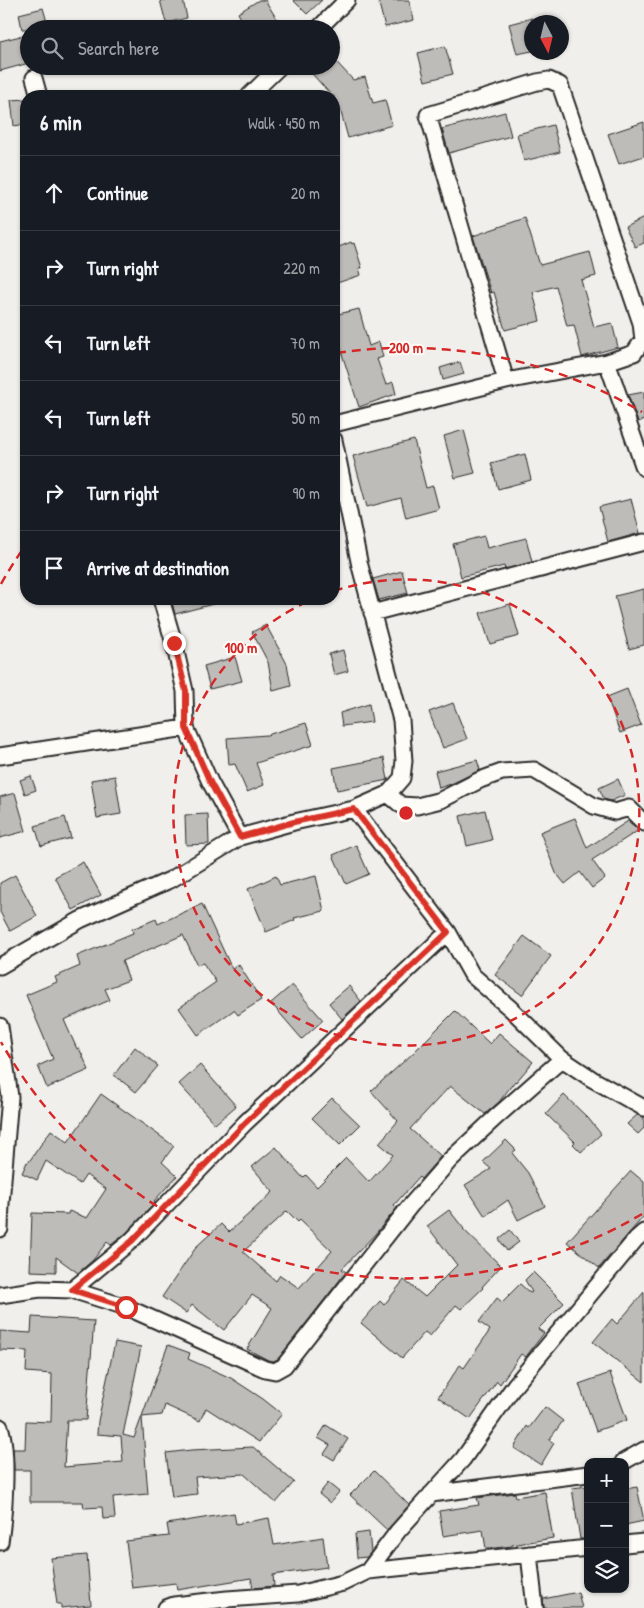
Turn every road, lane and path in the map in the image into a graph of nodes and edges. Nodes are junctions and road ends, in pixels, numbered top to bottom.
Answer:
1 (347, 0) edge
2 (327, 20) edge
3 (271, 75) edge
4 (34, 78) dead end
5 (37, 90) edge
6 (255, 90) edge
7 (607, 362) junction
8 (506, 381) junction
9 (340, 422) edge
10 (644, 468) edge
11 (340, 469) edge
12 (644, 542) edge
13 (163, 605) edge
14 (372, 613) junction
15 (186, 728) junction
16 (0, 756) edge
17 (388, 794) junction
18 (354, 809) junction
19 (644, 823) edge
20 (240, 837) junction
21 (448, 932) junction
22 (0, 966) edge
23 (0, 1026) edge
24 (562, 1059) junction
25 (5, 1097) edge
26 (644, 1108) edge
27 (0, 1229) edge
28 (644, 1232) edge
29 (72, 1290) junction
30 (0, 1295) edge
31 (0, 1427) edge
32 (644, 1450) edge
33 (629, 1459) edge
34 (584, 1475) edge
35 (431, 1494) junction
36 (0, 1542) edge
37 (644, 1542) edge
38 (629, 1544) edge
39 (584, 1548) edge
40 (529, 1554) junction
41 (368, 1571) junction
42 (166, 1608) edge
43 (534, 1608) edge

1 - 2 street
3 - 6 street
4 - 5 street
7 - 8 street
7 - 8 street
7 - 10 street
8 - 9 street
11 - 14 street
12 - 14 street
13 - 15 street
14 - 17 street
15 - 16 street
15 - 20 street
17 - 18 street
17 - 19 street
18 - 20 street
18 - 21 street
20 - 22 street
21 - 24 street
21 - 29 street
23 - 25 street
24 - 26 street
24 - 29 street
25 - 27 street
28 - 35 street
29 - 30 street
31 - 36 street
32 - 33 street
34 - 35 street
35 - 41 street
37 - 38 street
39 - 40 street
40 - 41 street
40 - 43 street
41 - 42 street

